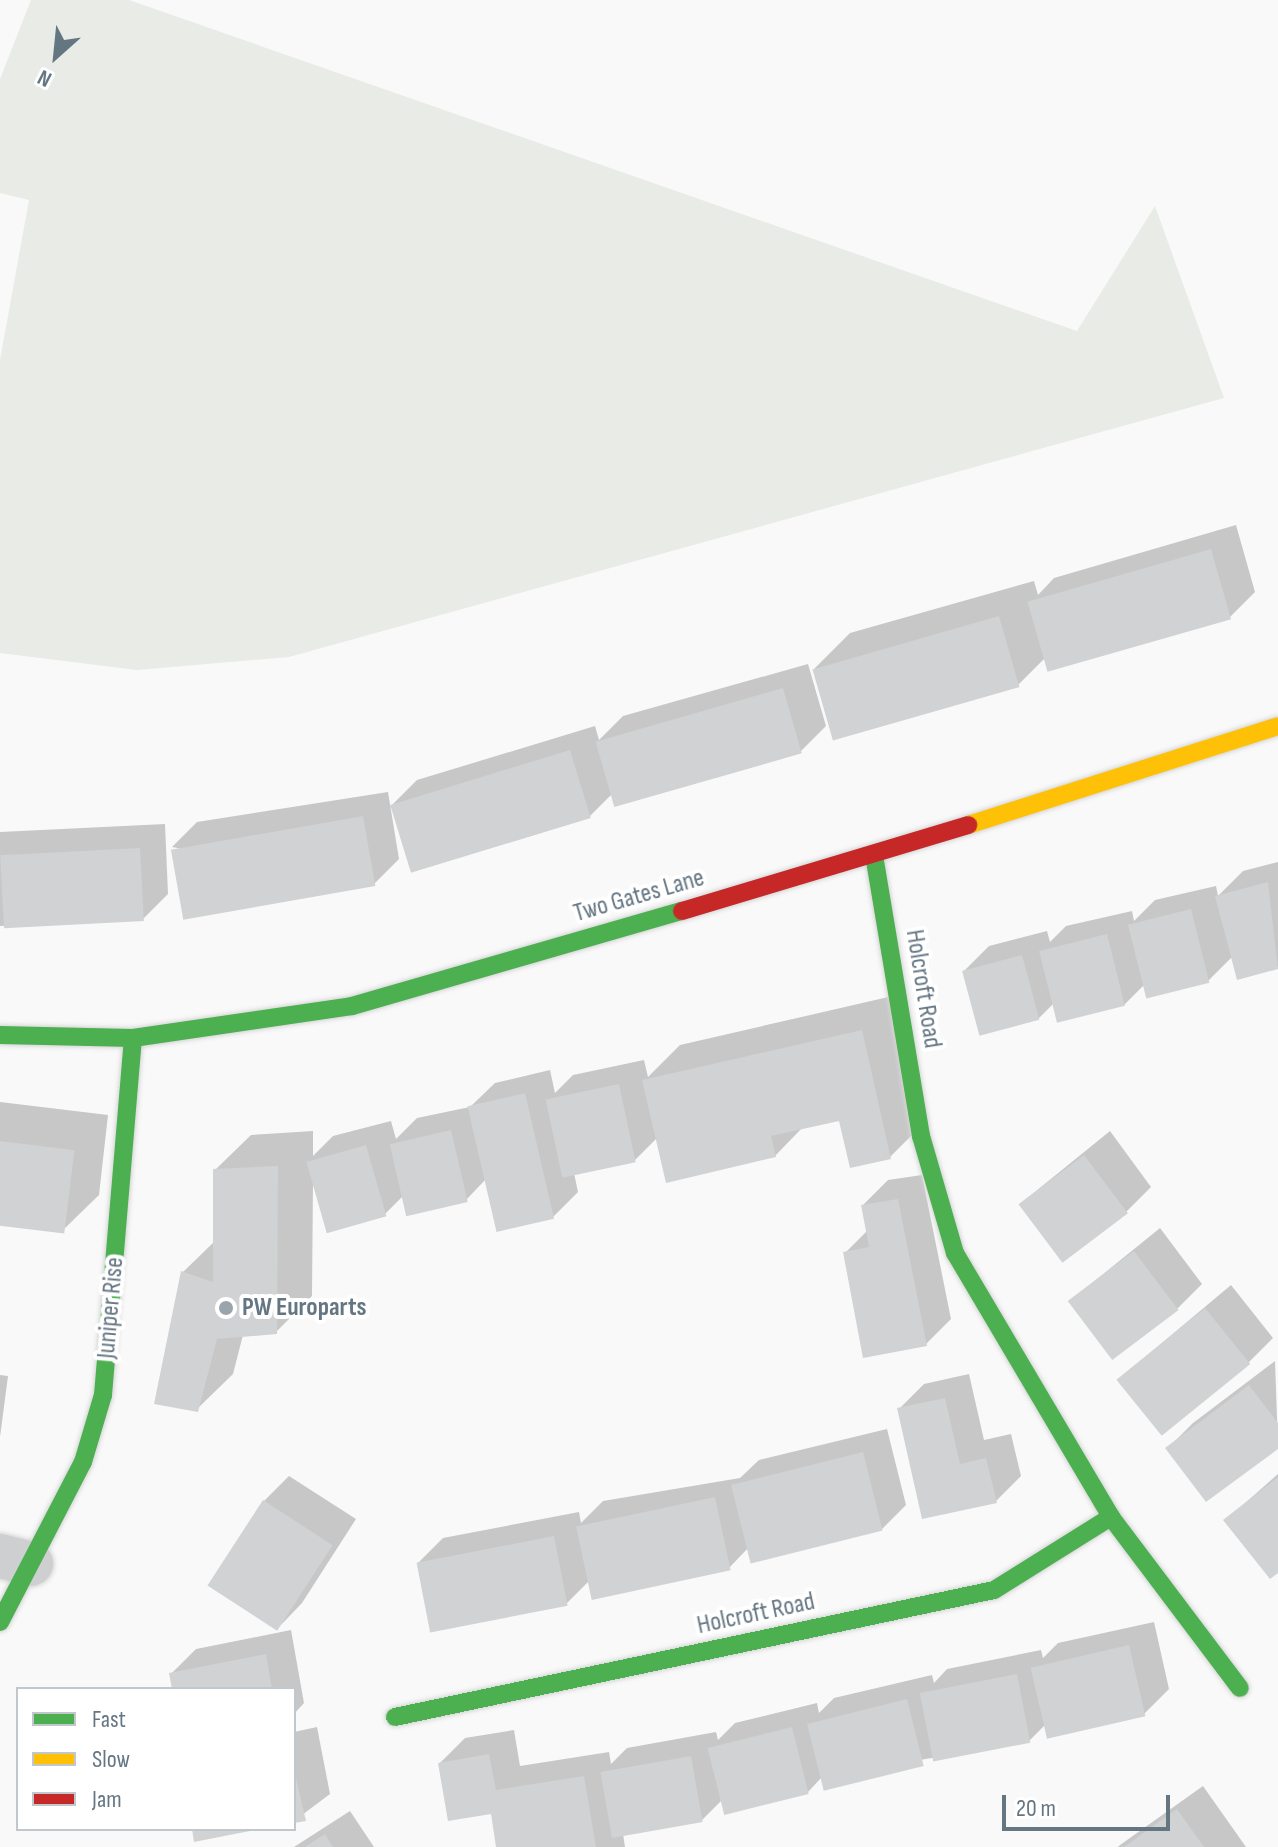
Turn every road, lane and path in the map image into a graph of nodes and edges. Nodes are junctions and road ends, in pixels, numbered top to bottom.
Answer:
1 (1278, 726) edge
2 (874, 855) junction
3 (0, 1035) edge
4 (133, 1038) junction
5 (1111, 1517) junction
6 (16, 1560) edge
7 (0, 1622) edge
8 (1240, 1688) dead end
9 (395, 1717) dead end

1 - 2 street, Two Gates Lane
2 - 4 street, Two Gates Lane
2 - 5 street, Holcroft Road
3 - 4 street, Two Gates Lane
4 - 6 street, Juniper Rise
5 - 8 street, Holcroft Road
5 - 9 street, Holcroft Road
6 - 7 street, Juniper Rise

